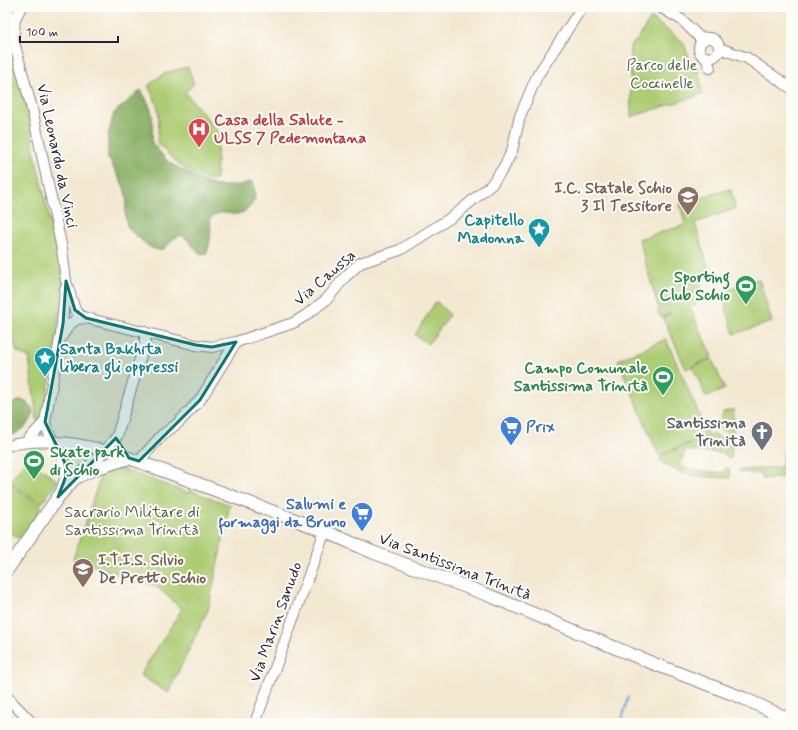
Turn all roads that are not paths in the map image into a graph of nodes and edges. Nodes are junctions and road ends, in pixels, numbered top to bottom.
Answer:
1 (21, 7) edge
2 (582, 7) edge
3 (660, 7) edge
4 (7, 16) edge
5 (690, 27) junction
6 (13, 38) junction
7 (708, 38) junction
8 (714, 53) junction
9 (791, 88) edge
10 (66, 281) junction
11 (86, 318) junction
12 (143, 331) junction
13 (60, 339) junction
14 (236, 342) junction
15 (45, 422) junction
16 (117, 436) junction
17 (52, 441) junction
18 (26, 442) junction
19 (7, 446) edge
20 (106, 450) junction
21 (134, 459) junction
22 (75, 478) junction
23 (58, 498) junction
24 (325, 531) junction
25 (7, 570) edge
26 (7, 697) edge
27 (791, 720) edge
28 (32, 723) edge
29 (255, 723) edge

1 - 6 street, Via Leonardo da Vinci
2 - 14 street, Via Caussa
3 - 5 street
4 - 6 street, Via Leonardo da Vinci
5 - 7 street
5 - 8 street
6 - 10 street, Via Leonardo da Vinci
7 - 8 street
7 - 8 street
8 - 9 street
10 - 11 street, Via Leonardo da Vinci
10 - 13 street, Via Leonardo da Vinci
11 - 12 street, Via Caussa
11 - 13 street
12 - 14 street, Via Caussa
12 - 16 street
13 - 15 street, Via Leonardo da Vinci
14 - 21 street
15 - 17 street
15 - 18 street
16 - 20 street
16 - 21 street
17 - 18 street, Via Santissima Trinità
17 - 20 street, Via Santissima Trinità
17 - 23 street
18 - 19 street, Via Santissima Trinità
20 - 21 street, Via Santissima Trinità
20 - 22 street
21 - 22 main road
21 - 24 main road, Via Santissima Trinità
22 - 23 main road
23 - 25 main road
24 - 27 main road, Via Santissima Trinità
24 - 29 street, Via Marin Sanudo
26 - 28 street

